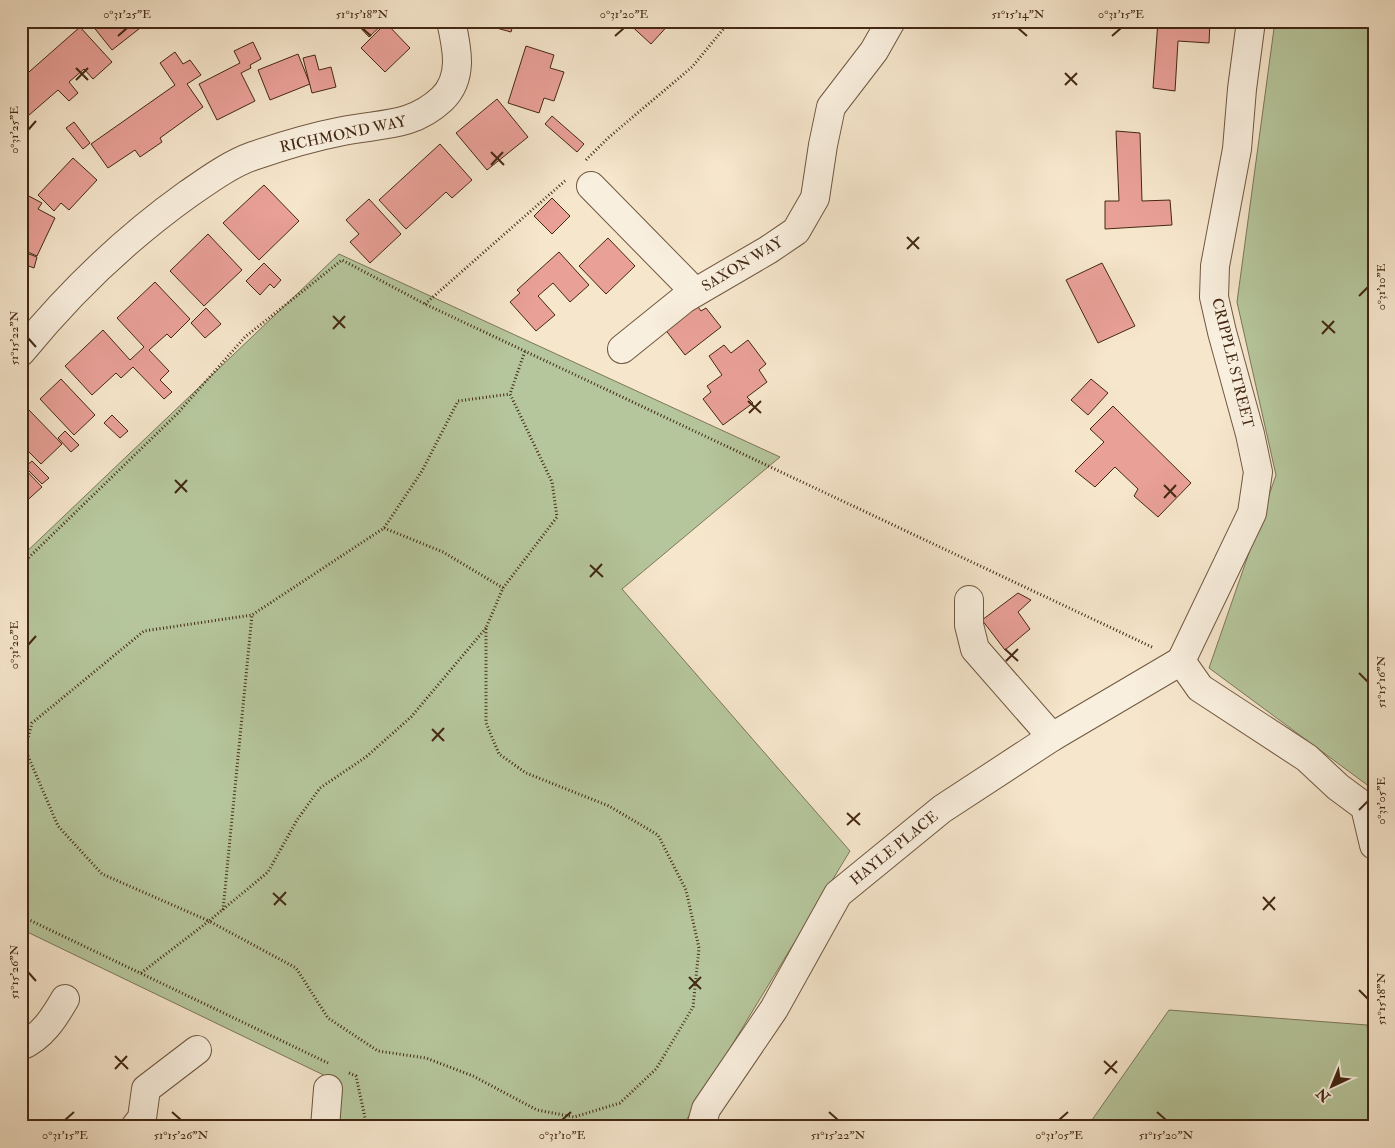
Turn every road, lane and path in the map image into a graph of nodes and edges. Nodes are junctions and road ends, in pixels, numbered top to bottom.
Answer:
1 (451, 21) edge
2 (892, 21) edge
3 (1251, 21) edge
4 (591, 186) dead end
5 (695, 292) junction
6 (622, 349) dead end
7 (525, 351) junction
8 (21, 352) edge
9 (510, 394) junction
10 (384, 528) junction
11 (21, 565) edge
12 (503, 588) junction
13 (969, 600) dead end
14 (252, 615) junction
15 (486, 628) junction
16 (1181, 661) junction
17 (1052, 737) junction
18 (1374, 845) edge
19 (223, 910) junction
20 (21, 916) edge
21 (209, 922) junction
22 (141, 973) junction
23 (65, 999) dead end
24 (21, 1046) edge
25 (197, 1050) dead end
26 (335, 1075) junction
27 (135, 1127) edge
28 (325, 1127) edge
29 (367, 1127) edge
30 (701, 1127) edge

1 - 8 street, RICHMOND WAY
2 - 5 street, SAXON WAY
3 - 16 street, CRIPPLE STREET
4 - 5 street
5 - 6 street, SAXON WAY
7 - 9 path
7 - 11 path
7 - 16 path
9 - 10 path
9 - 12 path
10 - 12 path
10 - 14 path
12 - 15 path
13 - 17 street
14 - 19 path
14 - 21 path
15 - 19 path
15 - 21 path
16 - 17 street, HAYLE PLACE
16 - 18 street
17 - 30 street, HAYLE PLACE
19 - 21 path
20 - 22 path
21 - 22 path
22 - 26 path
23 - 24 street
25 - 27 street
26 - 28 street
26 - 29 path

